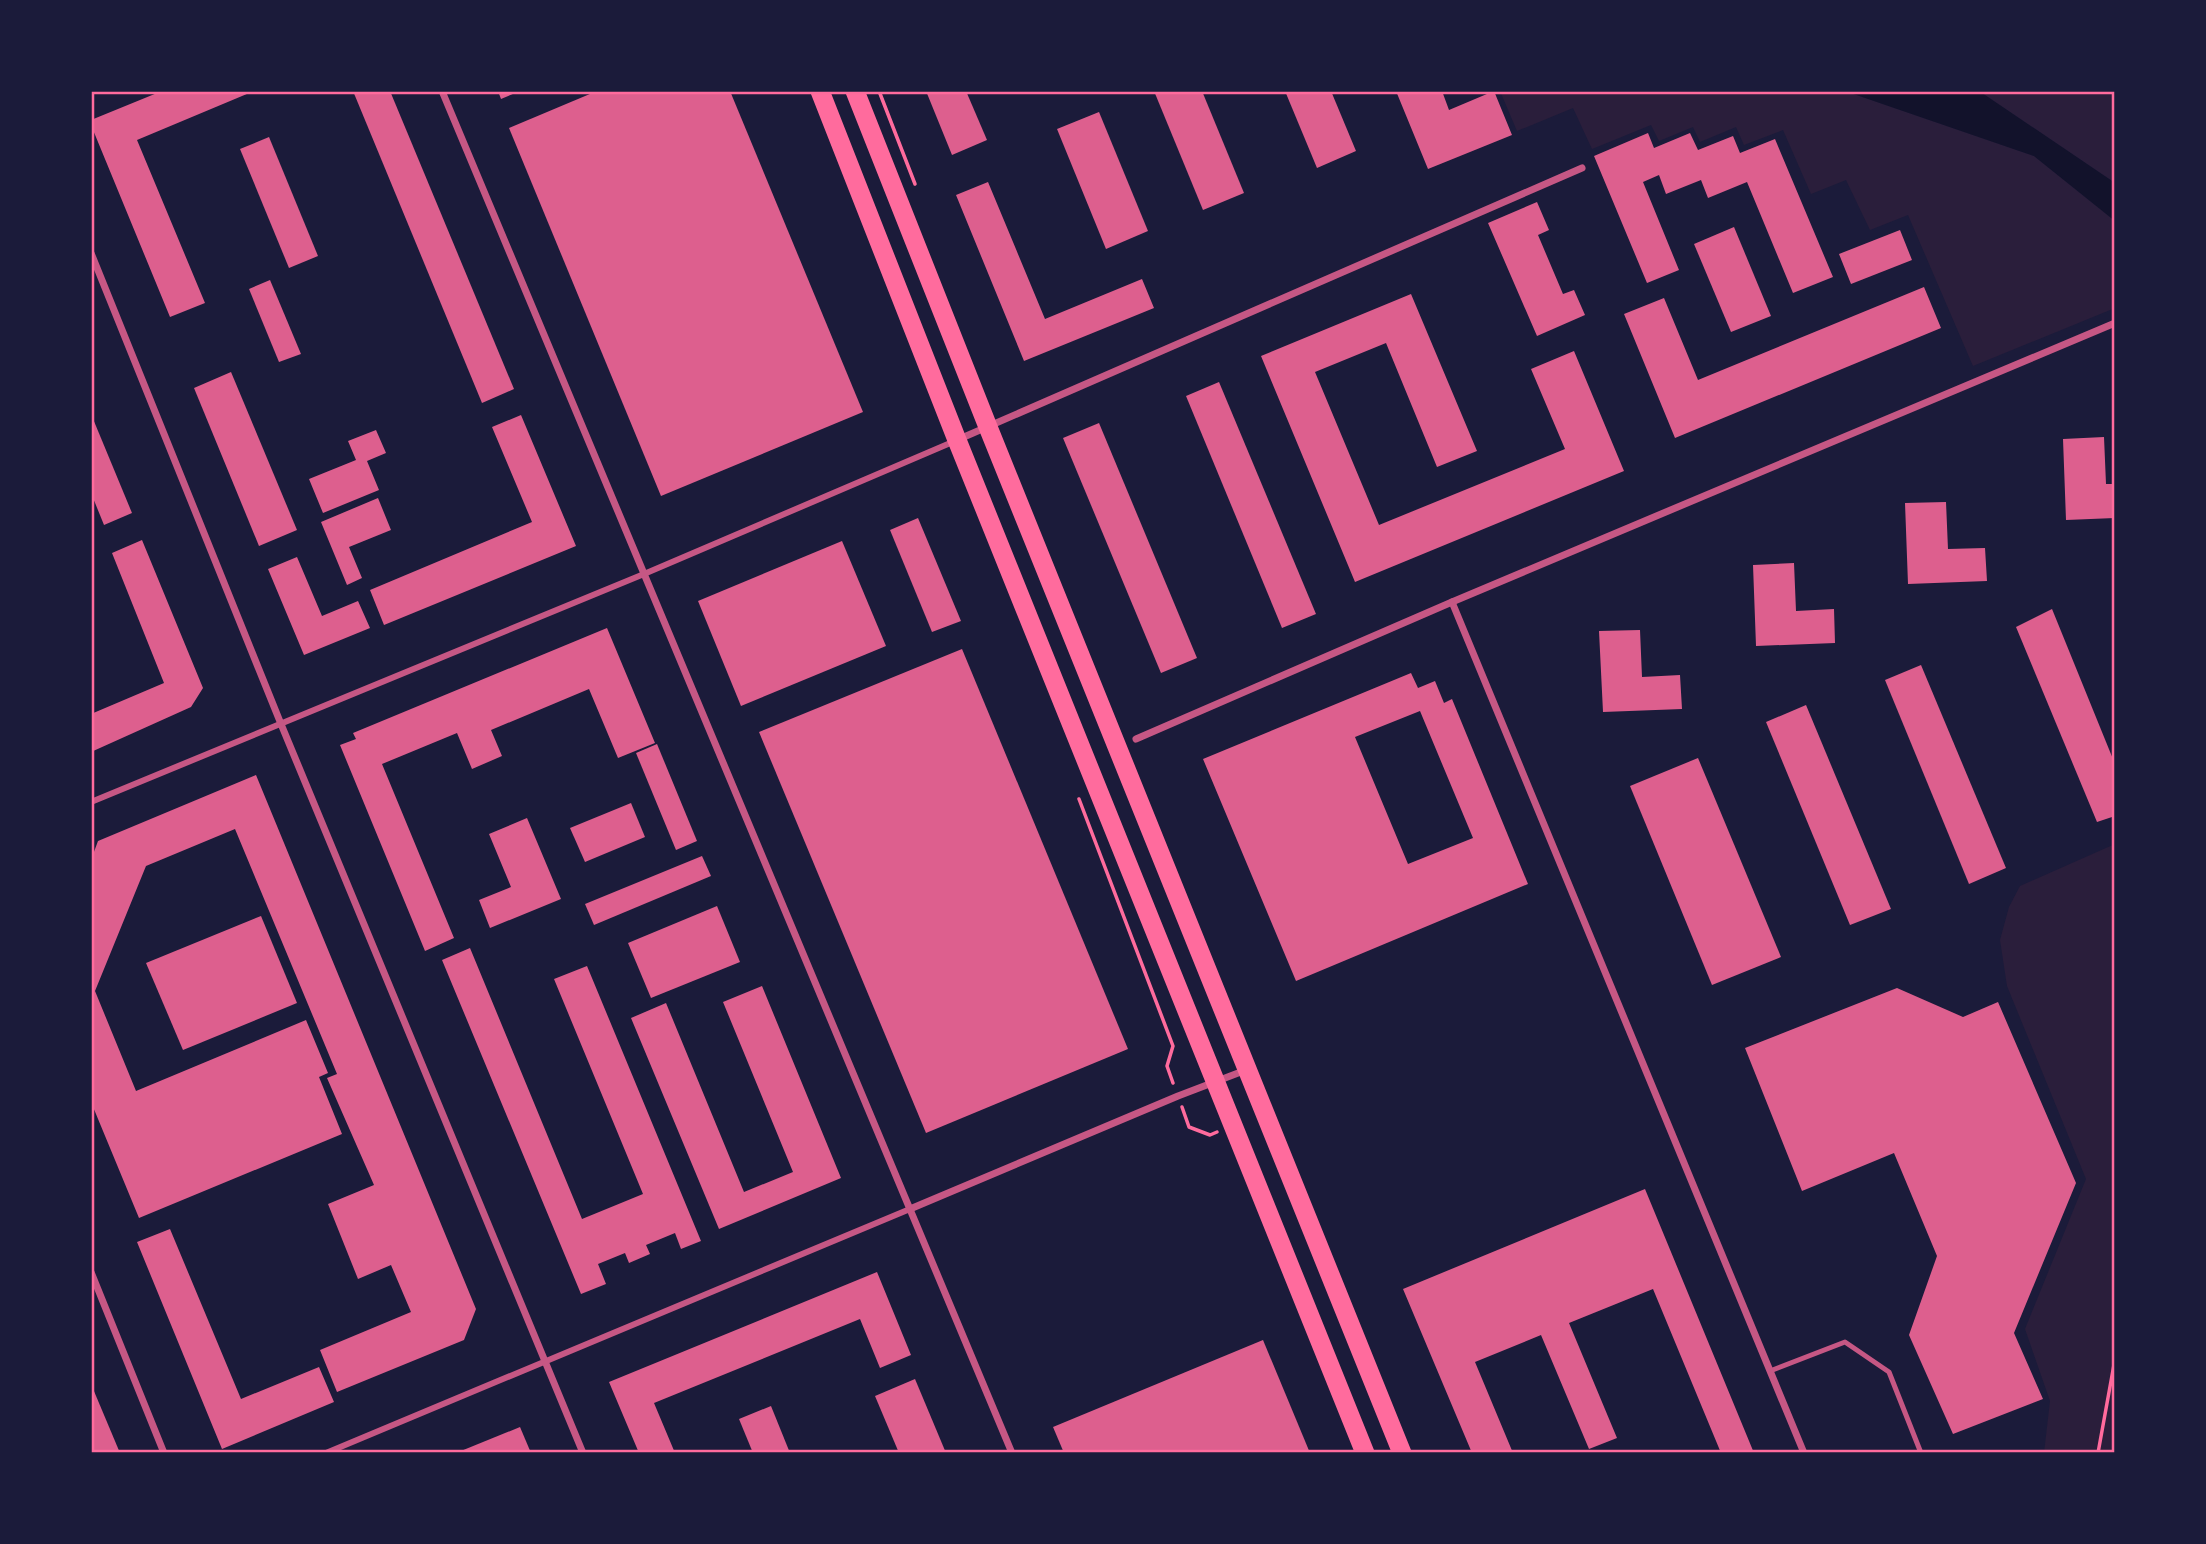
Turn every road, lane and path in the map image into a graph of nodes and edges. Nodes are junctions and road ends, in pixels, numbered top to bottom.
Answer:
1 (443, 91) edge
2 (820, 91) edge
3 (855, 91) edge
4 (1582, 168) dead end
5 (91, 253) edge
6 (2115, 323) edge
7 (988, 427) junction
8 (957, 440) junction
9 (644, 574) junction
10 (1452, 602) junction
11 (281, 724) junction
12 (1136, 739) dead end
13 (91, 802) edge
14 (1247, 1069) junction
15 (1215, 1081) junction
16 (910, 1209) junction
17 (91, 1272) edge
18 (2115, 1359) edge
19 (545, 1361) junction
20 (1770, 1371) junction
21 (164, 1453) edge
22 (326, 1453) edge
23 (583, 1453) edge
24 (1012, 1453) edge
25 (1365, 1453) edge
26 (1402, 1453) edge
27 (1804, 1453) edge
28 (1921, 1453) edge
29 (2098, 1453) edge

1 - 9 street
2 - 8 highway
3 - 7 highway
4 - 7 street
5 - 11 street
6 - 10 street
7 - 8 street
7 - 14 highway
8 - 9 street
8 - 15 highway
9 - 11 street
9 - 16 street
10 - 12 street
10 - 20 street
11 - 13 street
11 - 19 street
14 - 15 street
14 - 26 highway
15 - 16 street
15 - 25 highway
16 - 19 street
16 - 24 street
17 - 21 street
18 - 29 path
19 - 22 street
19 - 23 street
20 - 27 street
20 - 28 lane

